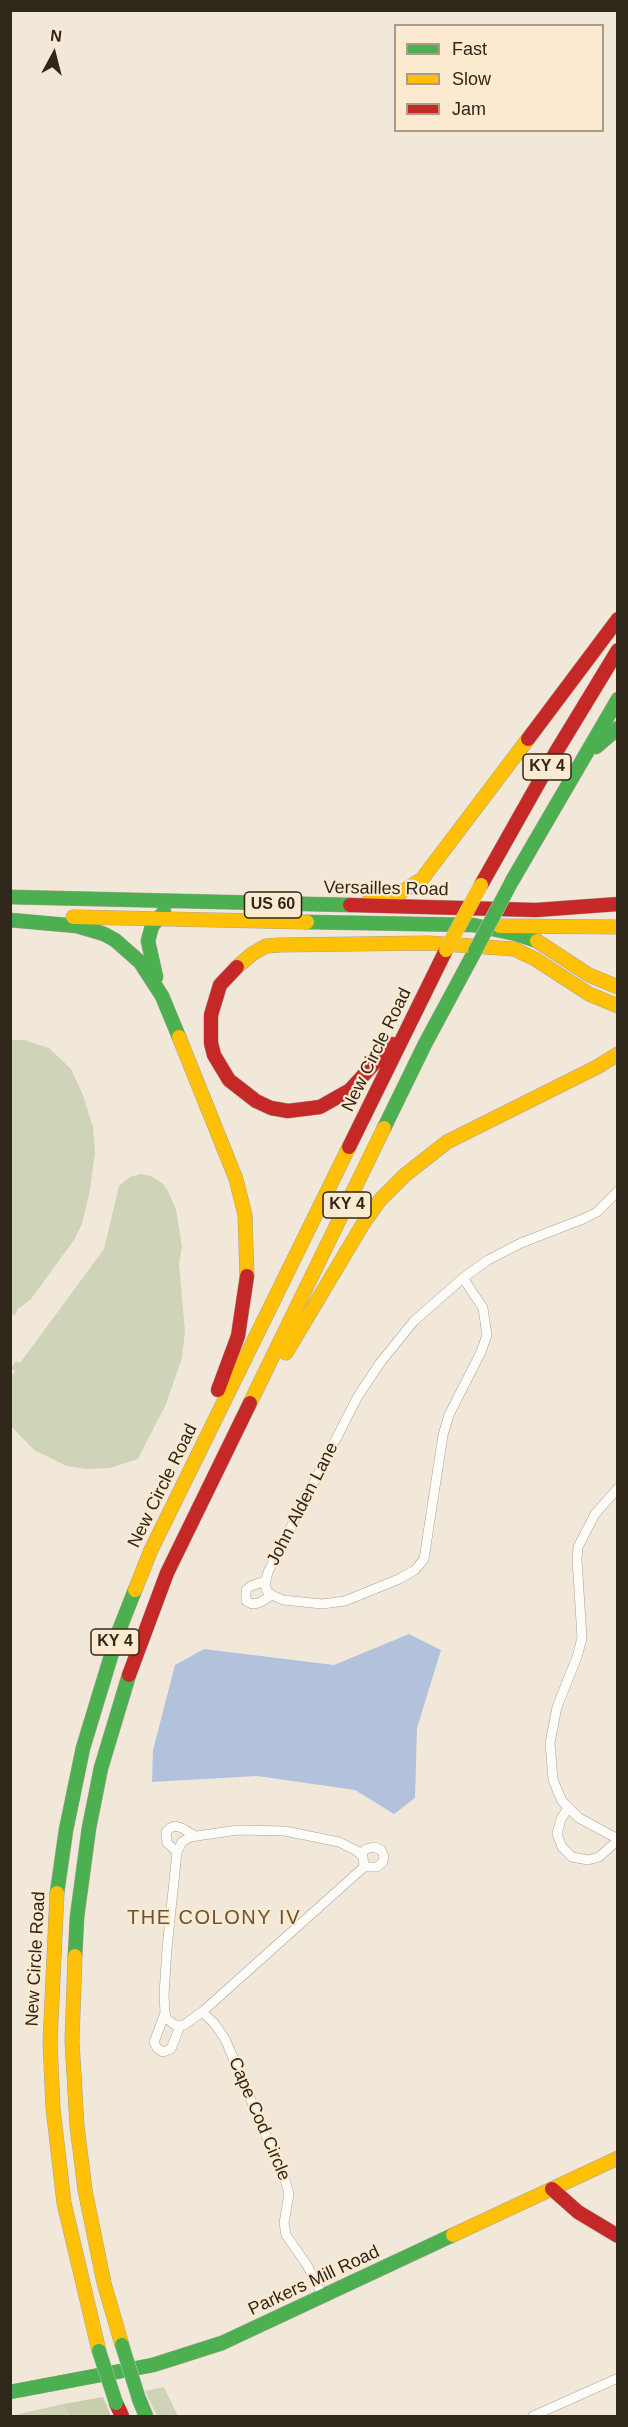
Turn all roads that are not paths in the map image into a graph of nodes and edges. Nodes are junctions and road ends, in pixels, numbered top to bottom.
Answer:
1 (618, 619) edge
2 (618, 650) edge
3 (618, 699) edge
4 (618, 728) edge
5 (543, 825) junction
6 (10, 897) edge
7 (178, 901) junction
8 (216, 902) junction
9 (618, 904) edge
10 (536, 910) junction
11 (618, 911) edge
12 (10, 918) edge
13 (157, 918) junction
14 (472, 926) junction
15 (618, 927) edge
16 (618, 987) edge
17 (426, 992) junction
18 (162, 996) junction
19 (618, 1006) edge
20 (618, 1054) edge
21 (618, 1191) edge
22 (463, 1278) junction
23 (221, 1460) junction
24 (618, 1488) edge
25 (178, 1495) junction
26 (266, 1581) junction
27 (272, 1595) junction
28 (568, 1808) junction
29 (195, 1836) junction
30 (618, 1840) edge
31 (177, 1852) junction
32 (361, 1854) junction
33 (364, 1867) junction
34 (202, 2012) junction
35 (165, 2013) junction
36 (180, 2026) junction
37 (618, 2158) edge
38 (552, 2189) junction
39 (618, 2236) edge
40 (323, 2297) junction
41 (618, 2378) edge
42 (10, 2392) edge
43 (122, 2416) edge
44 (147, 2416) edge
45 (532, 2416) edge

1 - 8 main road
2 - 17 main road, New Circle Road / KY 4, bridge
3 - 5 main road, KY 4
4 - 5 main road
5 - 23 main road, KY 4, bridge
6 - 7 main road, Versailles Road / US 60
7 - 8 main road, Versailles Road / US 60
7 - 13 main road
8 - 10 main road, Versailles Road / US 60
9 - 10 main road
10 - 11 main road, Versailles Road / US 60
12 - 13 main road, Versailles Road / US 60
12 - 18 main road
13 - 14 main road, Versailles Road / US 60
13 - 18 main road
14 - 15 main road, Versailles Road / US 60
14 - 16 main road
17 - 19 main road
17 - 25 main road, New Circle Road / KY 4
18 - 25 main road
20 - 23 main road
21 - 22 street, John Alden Lane
22 - 26 street, John Alden Lane
22 - 27 street
23 - 44 main road, KY 4, bridge
24 - 28 street
25 - 43 main road, New Circle Road / KY 4, bridge
26 - 27 street, John Alden Lane
26 - 27 street
28 - 30 street
28 - 30 street
29 - 31 street
29 - 31 street
29 - 32 street
31 - 35 street
32 - 33 street
32 - 33 street
33 - 34 street
34 - 36 street
34 - 40 street, Cape Cod Circle
35 - 36 street
35 - 36 street
37 - 38 main road, Parkers Mill Road
38 - 39 main road
38 - 40 main road, Parkers Mill Road
40 - 42 main road, Parkers Mill Road
41 - 45 street

